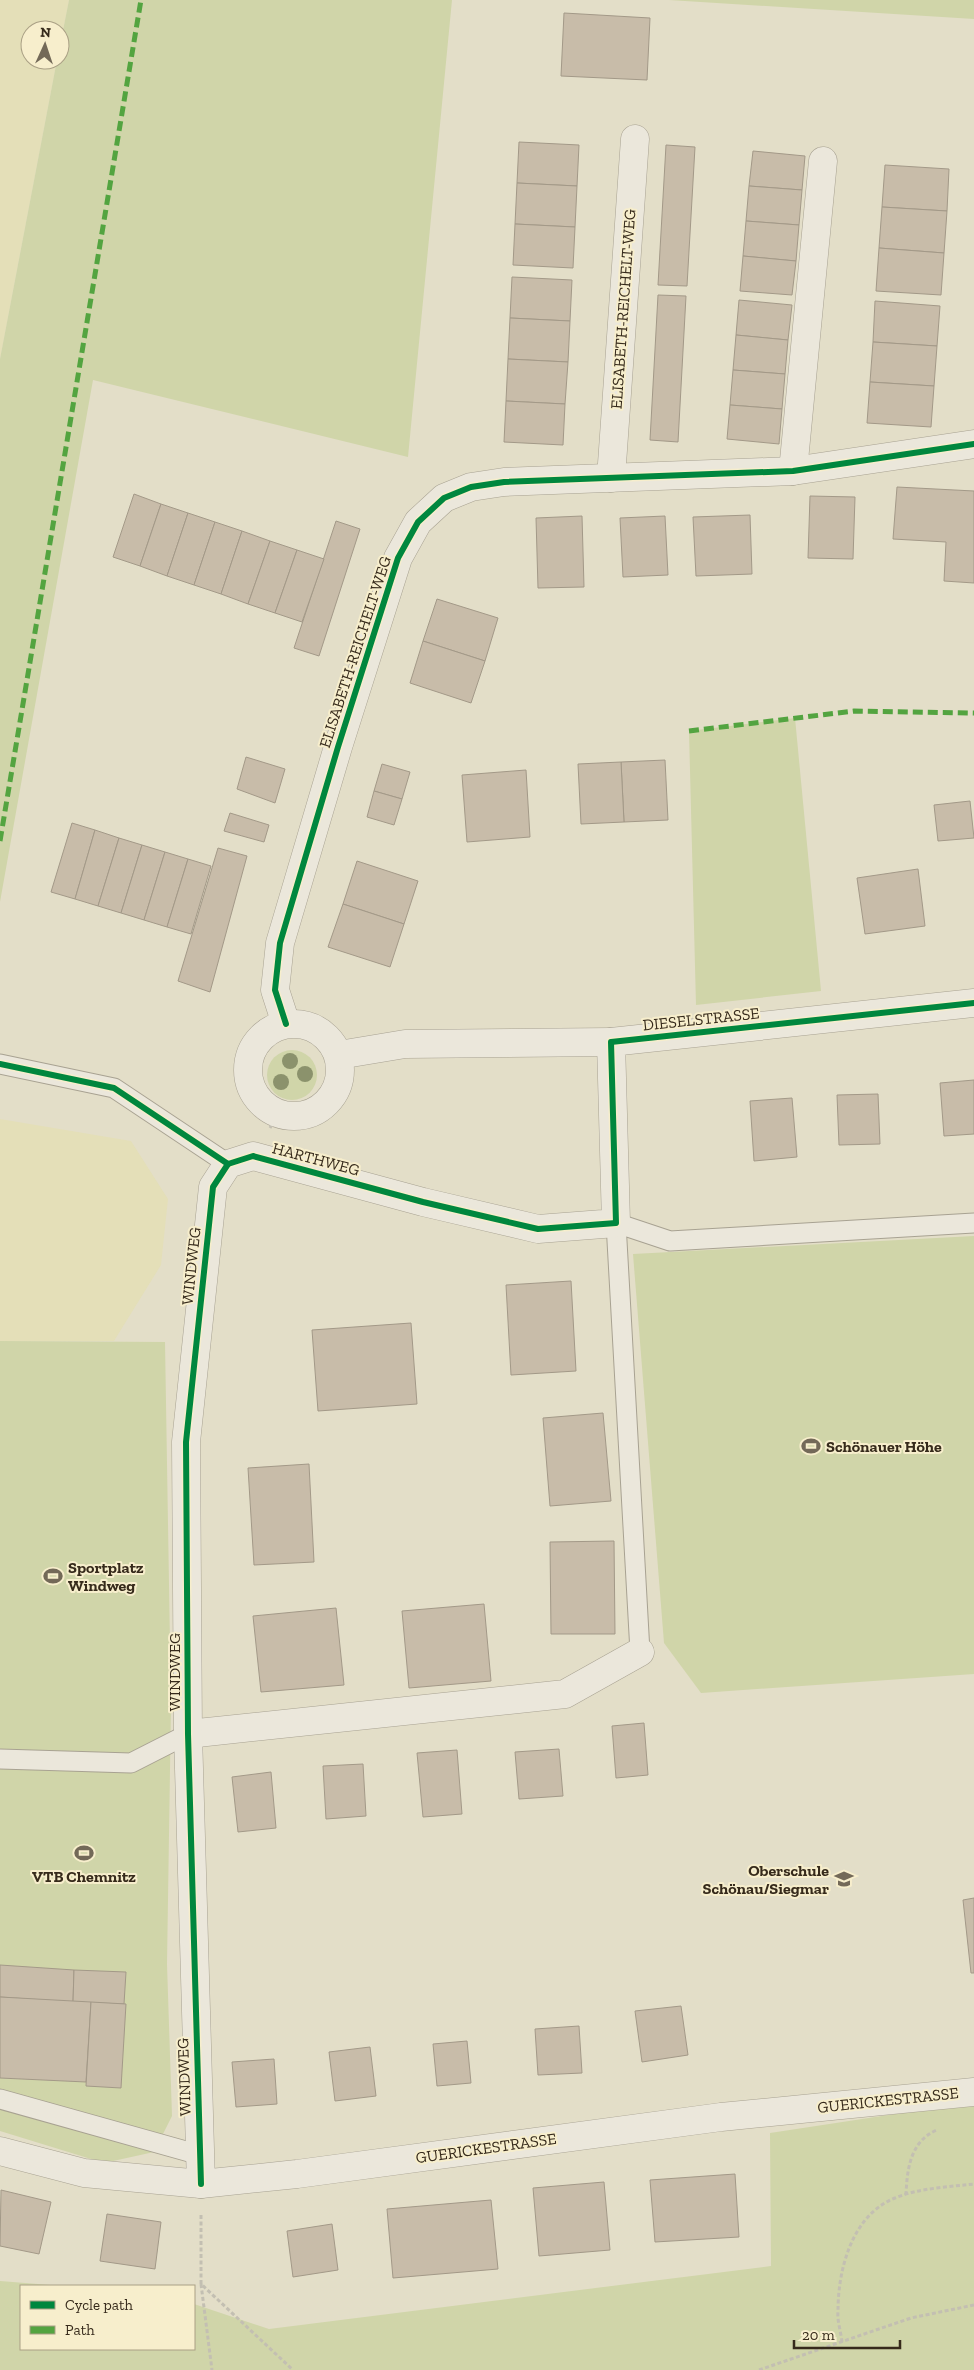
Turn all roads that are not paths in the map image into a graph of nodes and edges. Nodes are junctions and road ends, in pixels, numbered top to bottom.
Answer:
1 (635, 139) dead end
2 (823, 161) dead end
3 (974, 444) edge
4 (793, 471) junction
5 (611, 478) junction
6 (974, 1004) edge
7 (286, 1024) junction
8 (612, 1042) junction
9 (339, 1055) junction
10 (0, 1064) edge
11 (228, 1164) junction
12 (616, 1223) junction
13 (974, 1223) edge
14 (640, 1652) joint
15 (188, 1734) junction
16 (0, 1759) edge
17 (974, 2092) edge
18 (0, 2098) edge
19 (0, 2151) edge
20 (200, 2154) junction
21 (201, 2184) junction

1 - 5 street, ELISABETH-REICHELT-WEG
2 - 4 street
3 - 4 street, ELISABETH-REICHELT-WEG
4 - 5 street, ELISABETH-REICHELT-WEG
5 - 7 street, ELISABETH-REICHELT-WEG
6 - 8 street, DIESELSTRASSE
7 - 9 street
7 - 9 street
8 - 9 street, DIESELSTRASSE
8 - 12 street
10 - 11 lane
11 - 12 street, HARTHWEG
11 - 15 street, WINDWEG
12 - 13 lane
12 - 14 lane
14 - 15 street, WINDWEG
15 - 16 lane
15 - 20 street, WINDWEG
17 - 21 street, GUERICKESTRASSE
18 - 20 lane
19 - 21 street, GUERICKESTRASSE
20 - 21 street, WINDWEG

